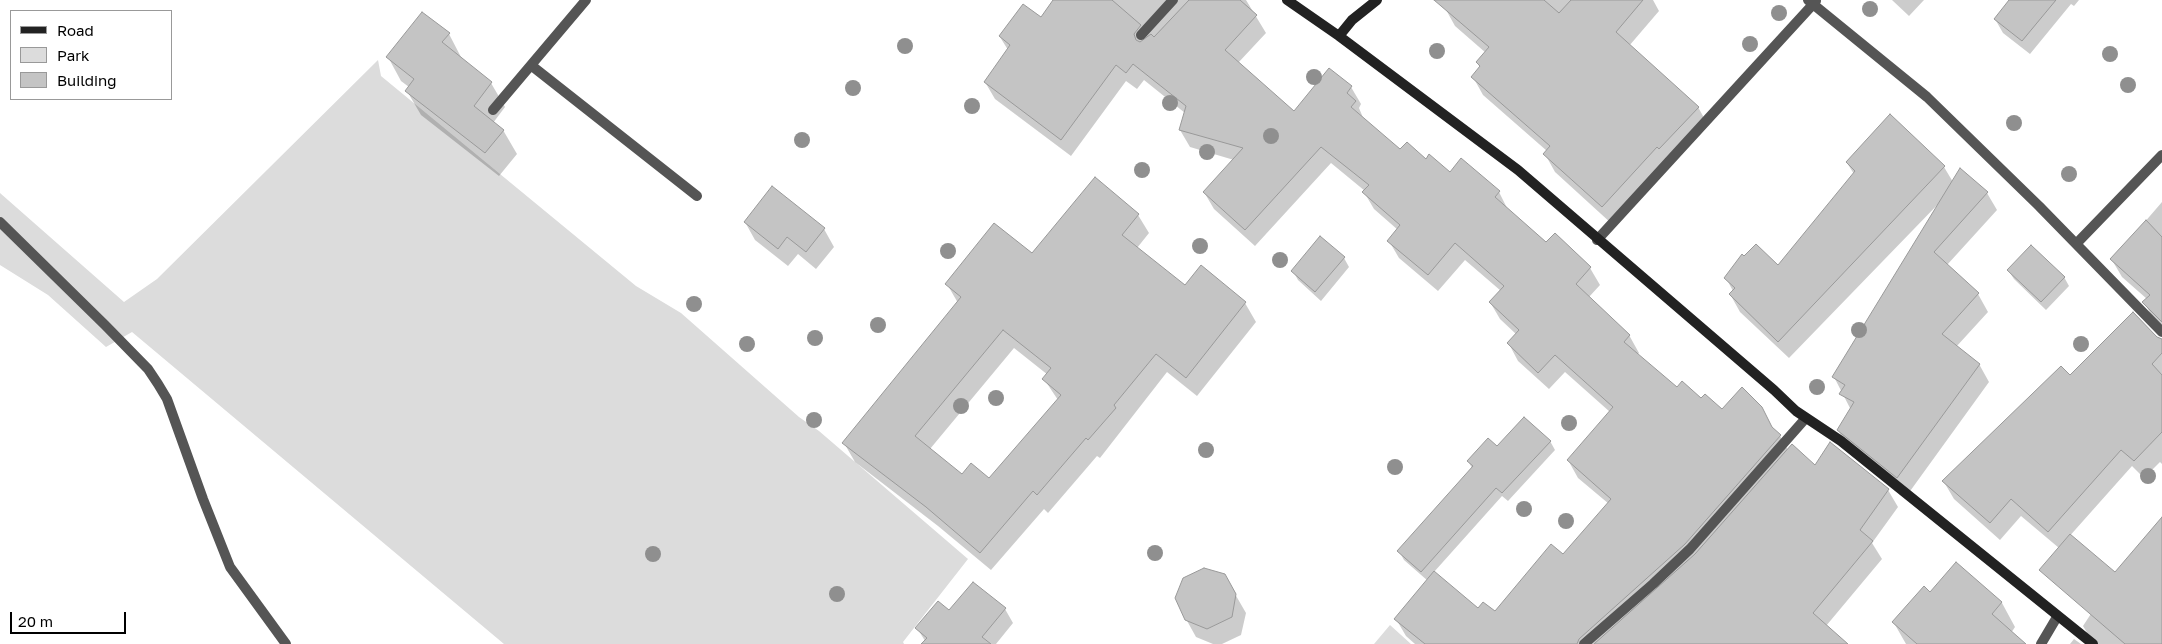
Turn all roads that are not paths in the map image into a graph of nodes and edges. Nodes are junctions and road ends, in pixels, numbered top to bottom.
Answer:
1 (586, 0) edge
2 (1173, 0) edge
3 (1288, 0) edge
4 (1377, 0) edge
5 (1812, 2) edge
6 (1141, 36) dead end
7 (1339, 36) junction
8 (532, 66) junction
9 (493, 110) dead end
10 (2162, 155) edge
11 (697, 196) dead end
12 (0, 222) edge
13 (1597, 240) junction
14 (2076, 244) junction
15 (2162, 332) edge
16 (1805, 419) junction
17 (2057, 617) junction
18 (286, 644) edge
19 (1584, 644) edge
20 (2041, 644) edge
21 (2092, 644) edge

1 - 8 street
2 - 6 street
3 - 7 street
4 - 7 street
5 - 13 street
5 - 14 street
7 - 13 street
8 - 9 street
8 - 11 street
10 - 14 street
12 - 18 street
13 - 16 street
14 - 15 street
16 - 17 street
16 - 19 street
17 - 20 street
17 - 21 street

